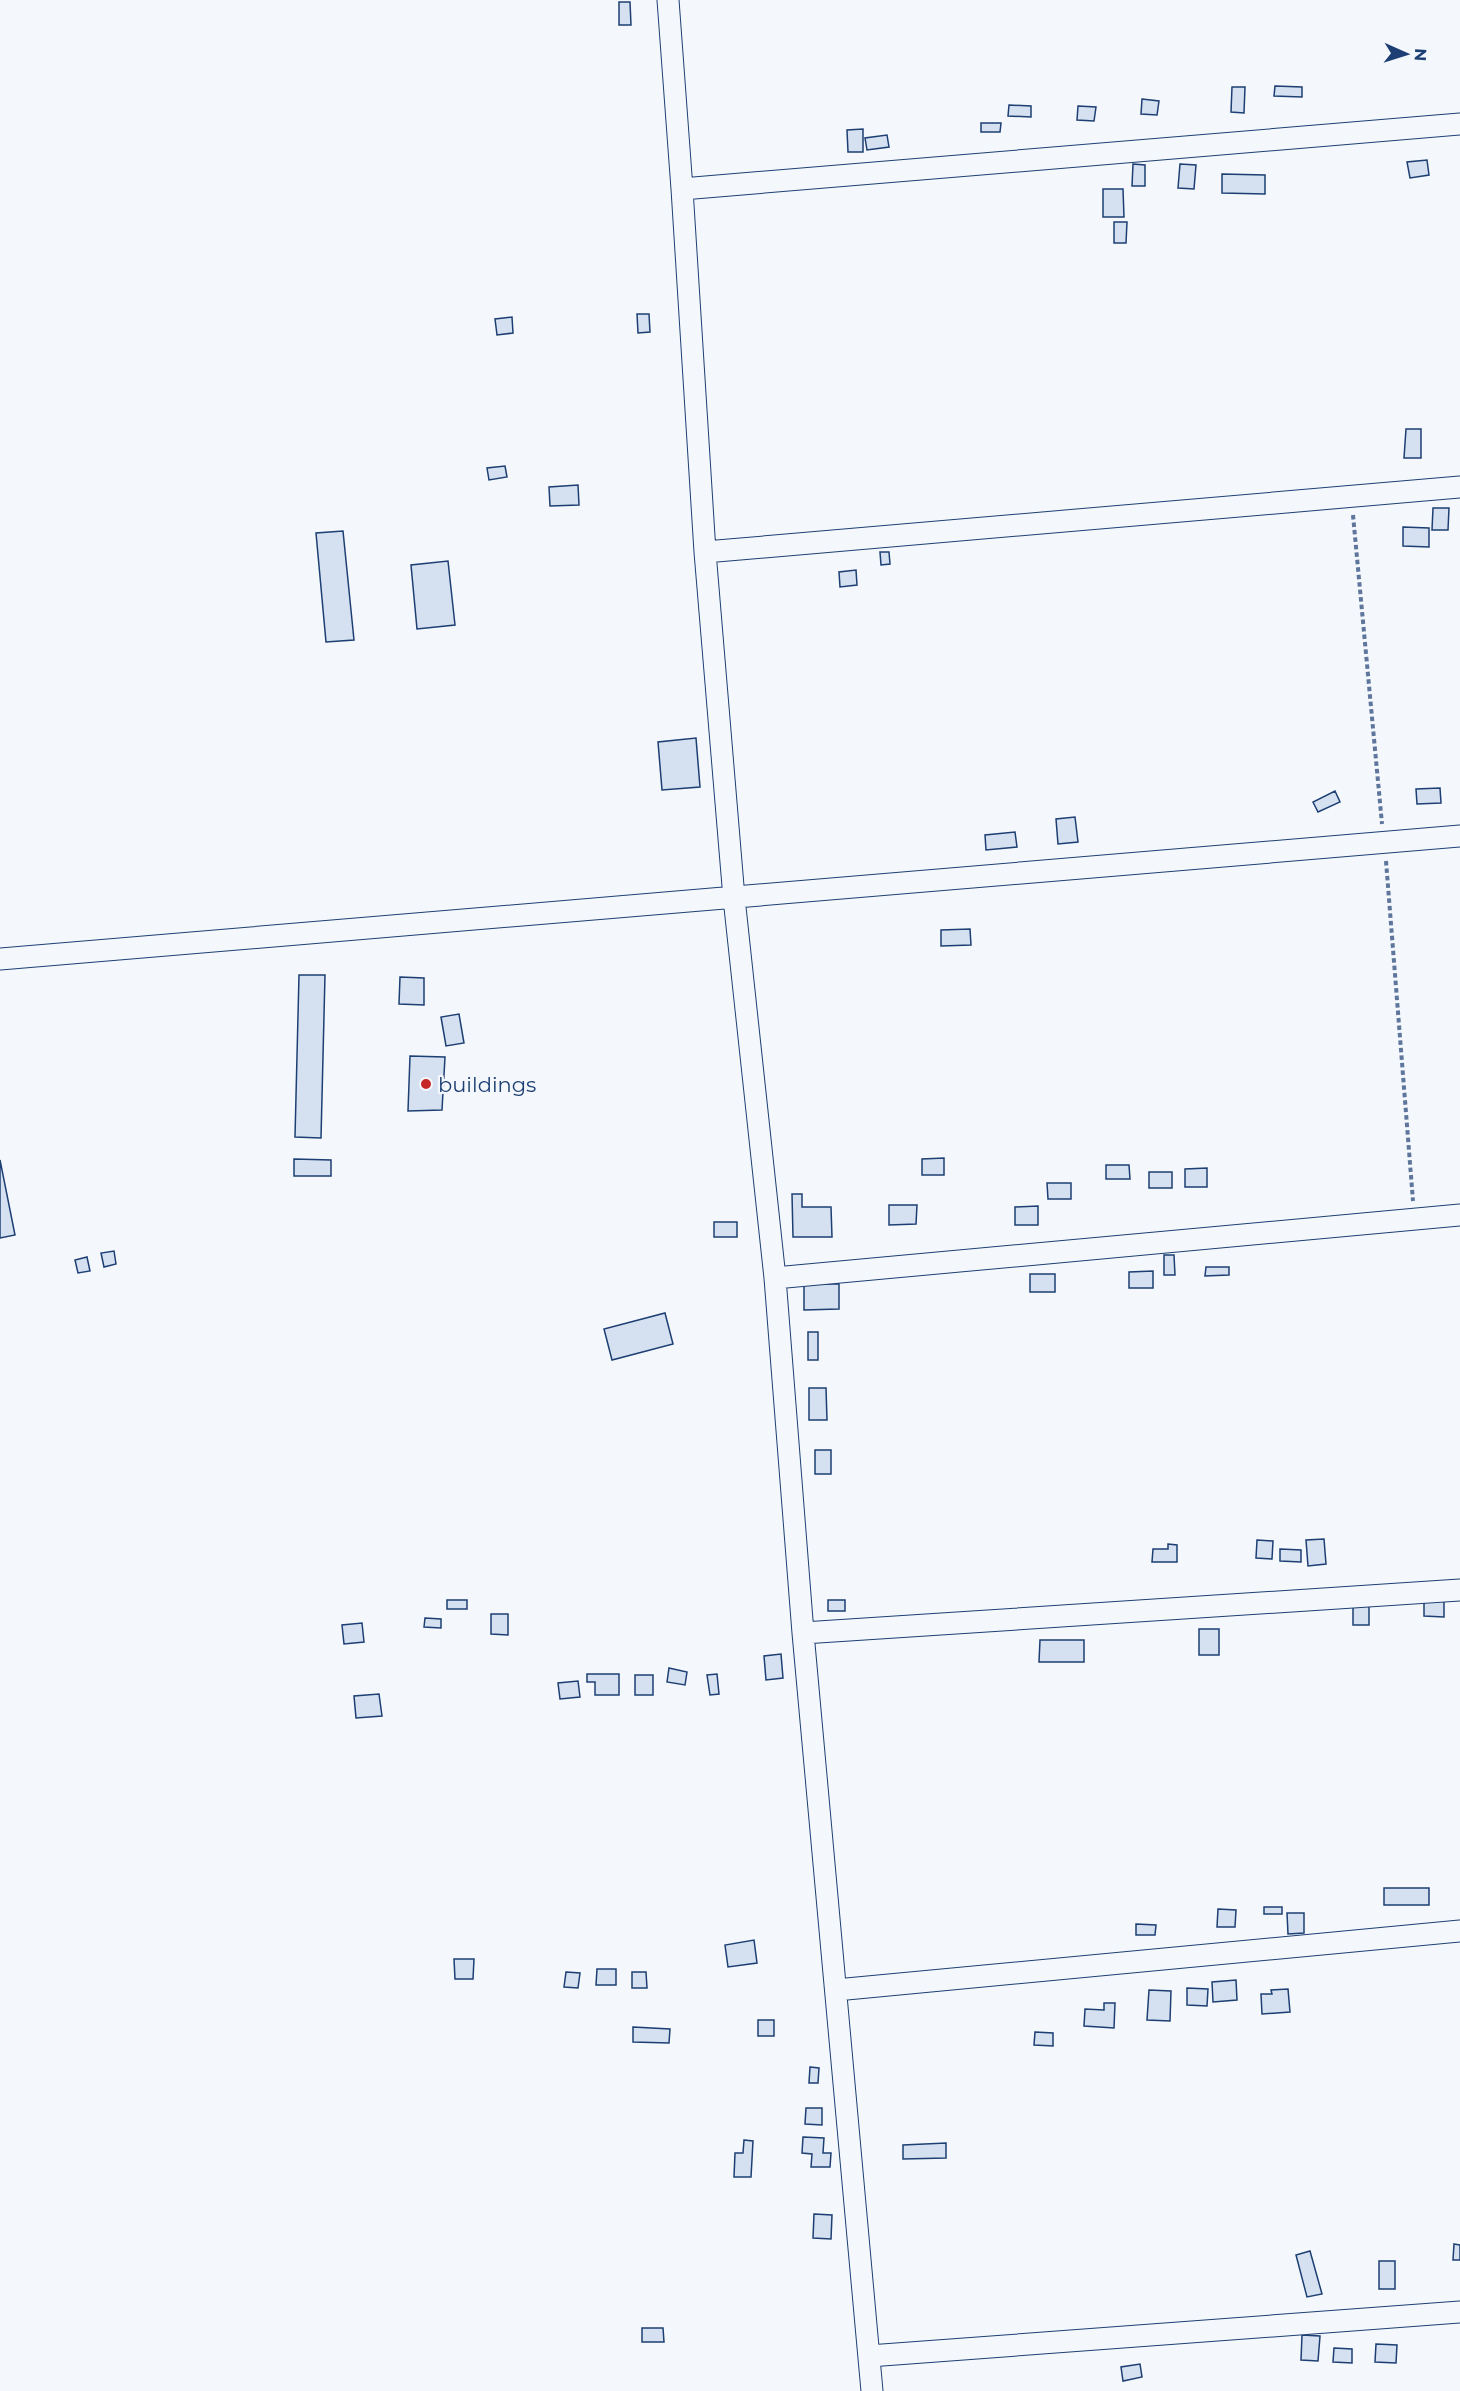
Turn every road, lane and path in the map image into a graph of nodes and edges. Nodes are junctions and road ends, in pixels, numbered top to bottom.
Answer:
1 (668, 0) edge
2 (1460, 124) edge
3 (682, 189) junction
4 (1460, 487) edge
5 (705, 552) junction
6 (1460, 836) edge
7 (734, 898) junction
8 (0, 959) edge
9 (1460, 1215) edge
10 (775, 1278) junction
11 (1460, 1590) edge
12 (803, 1633) junction
13 (1460, 1931) edge
14 (836, 1990) junction
15 (1460, 2312) edge
16 (869, 2356) junction
17 (872, 2391) edge

1 - 3 street
2 - 3 street
3 - 5 street
4 - 5 street
5 - 7 street
6 - 7 street
7 - 8 street
7 - 10 street
9 - 10 street
10 - 12 street
11 - 12 street
12 - 14 street
13 - 14 street
14 - 16 street
15 - 16 street
16 - 17 street

